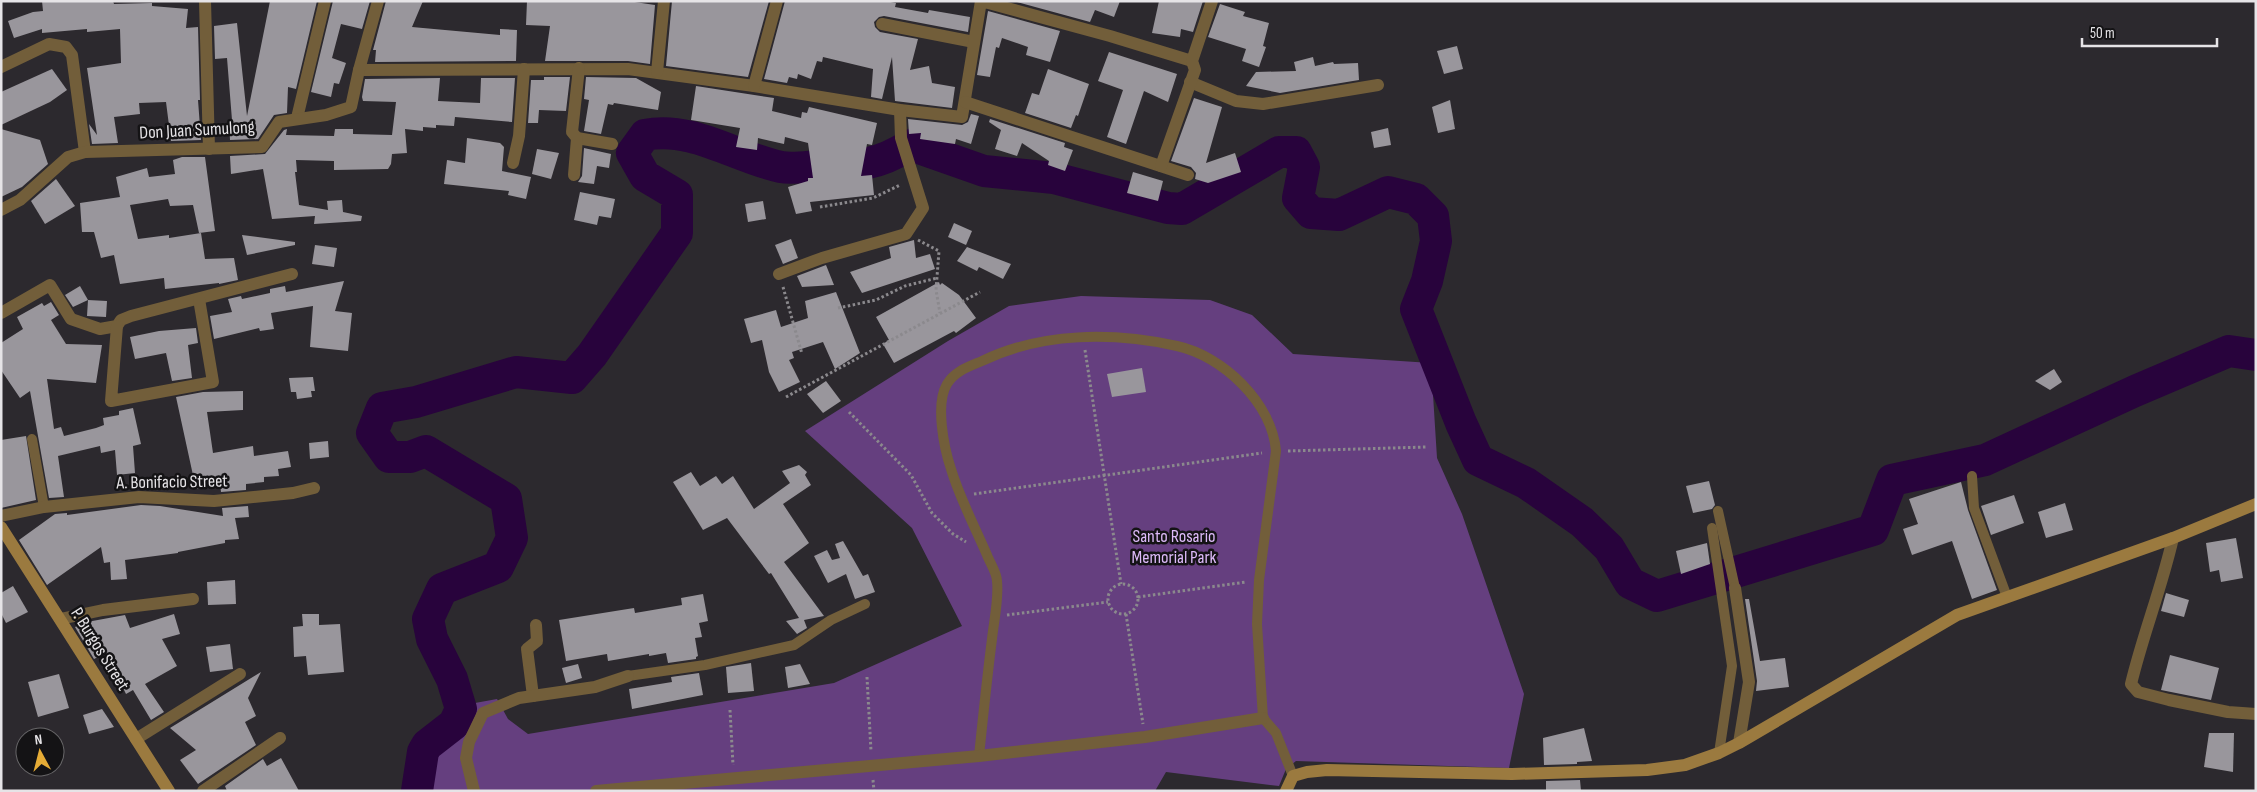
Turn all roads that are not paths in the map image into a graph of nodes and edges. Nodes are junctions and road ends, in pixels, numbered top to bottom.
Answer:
1 (204, 1) edge
2 (325, 1) edge
3 (378, 1) edge
4 (664, 1) edge
5 (777, 1) edge
6 (1212, 1) edge
7 (882, 24) dead end
8 (974, 42) junction
9 (1192, 60) junction
10 (1, 67) edge
11 (579, 68) junction
12 (524, 69) junction
13 (359, 70) junction
14 (657, 72) junction
15 (1190, 82) junction
16 (1378, 85) dead end
17 (754, 86) junction
18 (965, 102) junction
19 (900, 110) junction
20 (297, 118) junction
21 (577, 138) junction
22 (612, 144) dead end
23 (209, 148) junction
24 (85, 152) junction
25 (513, 163) dead end
26 (1161, 166) junction
27 (574, 175) dead end
28 (1188, 175) dead end
29 (1, 210) edge
30 (292, 274) dead end
31 (779, 274) road end
32 (199, 299) junction
33 (1, 313) edge
34 (116, 326) junction
35 (32, 439) dead end
36 (1972, 476) dead end
37 (314, 488) dead end
38 (2256, 504) edge
39 (44, 507) junction
40 (1718, 511) dead end
41 (1, 516) edge
42 (1, 527) edge
43 (1712, 528) dead end
44 (2172, 538) junction
45 (1735, 588) joint
46 (2007, 597) junction
47 (193, 599) dead end
48 (865, 604) dead end
49 (60, 619) junction
50 (536, 625) dead end
51 (240, 674) dead end
52 (628, 676) joint
53 (533, 696) junction
54 (2256, 714) edge
55 (1263, 718) junction
56 (280, 738) dead end
57 (136, 739) junction
58 (1740, 743) junction
59 (1718, 753) junction
60 (979, 756) junction
61 (1293, 776) junction
62 (169, 791) edge
63 (203, 791) edge
64 (474, 791) edge
65 (596, 791) edge
66 (1286, 791) edge

1 - 23 street
2 - 20 street
3 - 13 street, Don Juan Sumulong
4 - 14 street
5 - 17 street
6 - 9 street
7 - 8 street
8 - 9 street
8 - 18 street
9 - 15 street
10 - 24 street
11 - 12 street
11 - 14 street
11 - 21 street
12 - 13 street
12 - 25 street
13 - 20 street, Don Juan Sumulong
14 - 17 street
15 - 16 street
15 - 26 street
17 - 19 street
18 - 19 street
18 - 26 street
19 - 31 street
20 - 23 street, Don Juan Sumulong
21 - 22 street
21 - 27 street
23 - 24 street, Don Juan Sumulong
24 - 29 street, Don Juan Sumulong
26 - 28 street
30 - 32 street
32 - 34 street
32 - 34 street
33 - 34 street
35 - 39 lane
36 - 46 lane
37 - 39 street, A. Bonifacio Street
38 - 44 street
39 - 41 street, A. Bonifacio Street
40 - 45 lane
42 - 49 street, P. Burgos Street
43 - 59 lane
44 - 46 street
44 - 54 street
45 - 58 street
46 - 58 street
47 - 49 street
48 - 52 lane
49 - 57 street, P. Burgos Street
50 - 53 street
51 - 57 street
52 - 53 street
53 - 64 street
55 - 60 street
55 - 60 lane
55 - 61 lane
56 - 63 street
57 - 62 street, P. Burgos Street
58 - 59 street
59 - 61 street
60 - 65 street
61 - 66 street

